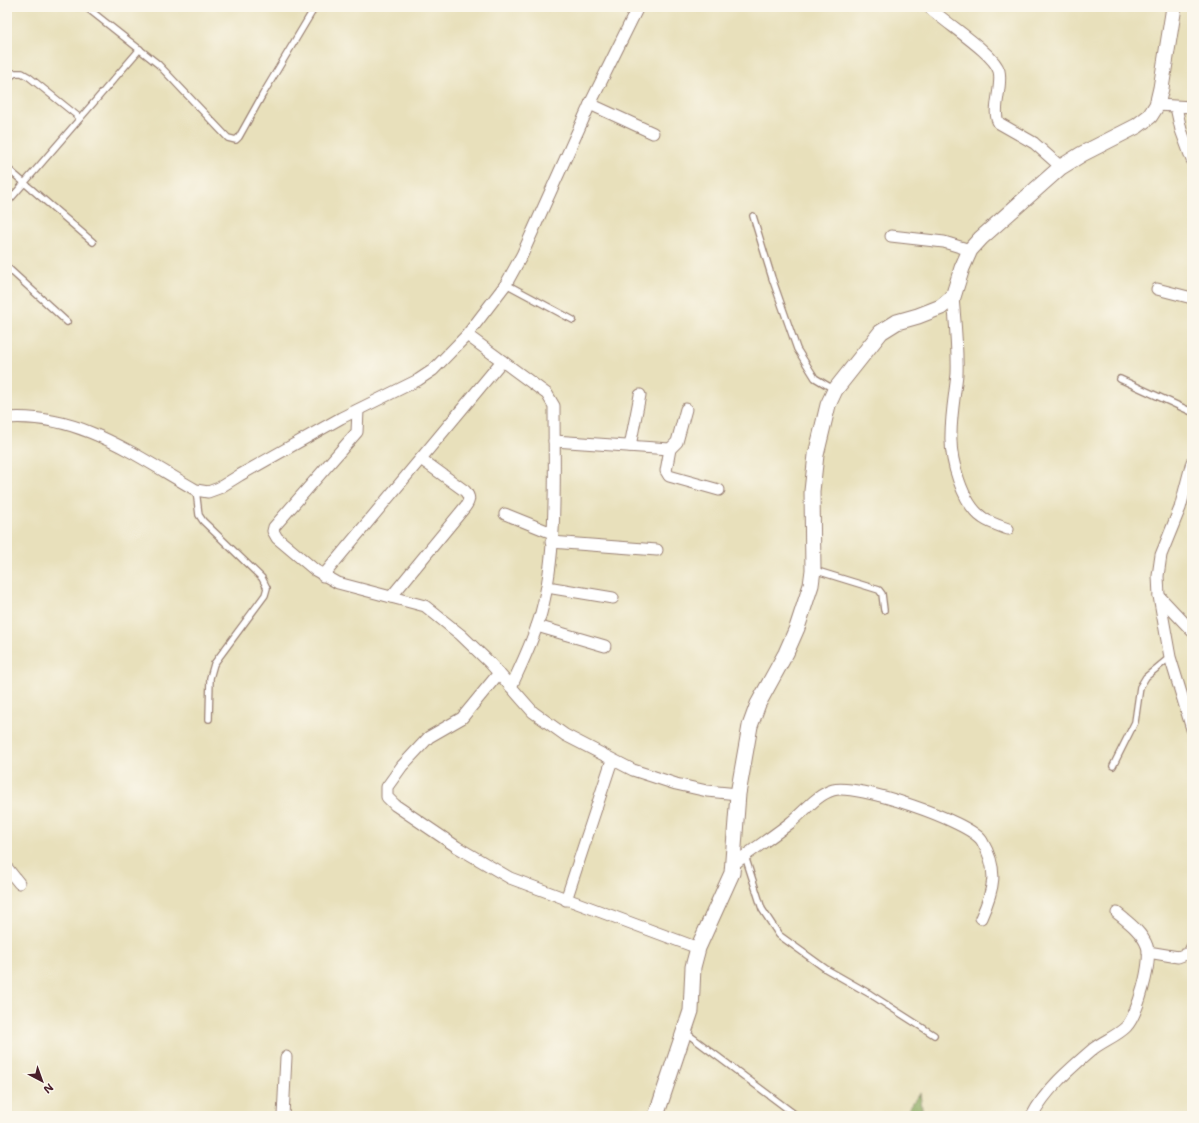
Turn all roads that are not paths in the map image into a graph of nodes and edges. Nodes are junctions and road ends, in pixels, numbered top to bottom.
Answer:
1 (86, 7) edge
2 (316, 7) edge
3 (638, 7) edge
4 (929, 7) edge
5 (1174, 7) edge
6 (140, 50) junction
7 (7, 79) edge
8 (590, 104) junction
9 (1157, 105) junction
10 (1176, 107) junction
11 (1192, 107) edge
12 (80, 118) junction
13 (653, 133) dead end
14 (1192, 160) edge
15 (7, 168) edge
16 (1061, 168) junction
17 (24, 182) junction
18 (7, 203) edge
19 (753, 216) dead end
20 (891, 236) dead end
21 (93, 242) dead end
22 (970, 250) junction
23 (7, 268) edge
24 (506, 284) junction
25 (1157, 289) dead end
26 (953, 297) junction
27 (1192, 298) edge
28 (573, 320) dead end
29 (67, 322) dead end
30 (467, 335) junction
31 (502, 361) junction
32 (1120, 379) dead end
33 (835, 390) junction
34 (640, 395) dead end
35 (686, 408) dead end
36 (358, 410) junction
37 (1192, 412) edge
38 (7, 418) edge
39 (554, 441) junction
40 (630, 446) junction
41 (670, 449) junction
42 (421, 459) junction
43 (1192, 462) edge
44 (196, 490) junction
45 (719, 490) dead end
46 (504, 514) dead end
47 (1008, 529) dead end
48 (552, 537) junction
49 (657, 550) dead end
50 (814, 570) junction
51 (324, 576) junction
52 (547, 587) junction
53 (1159, 596) junction
54 (391, 597) junction
55 (613, 598) dead end
56 (884, 610) dead end
57 (537, 626) junction
58 (1192, 631) edge
59 (605, 646) dead end
60 (1170, 657) junction
61 (499, 673) junction
62 (511, 687) junction
63 (209, 719) dead end
64 (1192, 729) edge
65 (612, 760) junction
66 (1113, 766) dead end
67 (738, 794) junction
68 (739, 860) junction
69 (7, 868) edge
70 (19, 883) dead end
71 (566, 900) junction
72 (1117, 913) dead end
73 (981, 918) dead end
74 (1192, 947) edge
75 (698, 948) junction
76 (1148, 952) junction
77 (685, 1032) junction
78 (934, 1035) dead end
79 (286, 1057) dead end
80 (283, 1116) edge
81 (656, 1116) edge
82 (797, 1116) edge
83 (1032, 1116) edge

1 - 6 lane
2 - 6 lane
3 - 8 street
4 - 16 street
5 - 9 street
6 - 12 lane
7 - 12 lane
8 - 13 street
8 - 24 street
9 - 10 street
9 - 16 street
10 - 11 street
10 - 14 street
12 - 17 lane
15 - 17 lane
16 - 22 street
17 - 18 lane
17 - 21 lane
19 - 33 lane
20 - 22 street
22 - 26 street
23 - 29 lane
24 - 28 lane
24 - 30 street
25 - 27 street
26 - 33 street
26 - 47 street
30 - 31 street
30 - 36 street
31 - 39 street
31 - 42 street
32 - 37 lane
33 - 50 street
34 - 40 street
35 - 41 street
36 - 44 street
36 - 51 street
38 - 44 street
39 - 40 street
39 - 48 street
40 - 41 street
41 - 45 street
42 - 51 street
42 - 54 street
43 - 53 street
44 - 63 lane
46 - 48 street
48 - 49 street
48 - 52 street
50 - 56 lane
50 - 67 street
51 - 54 street
52 - 55 street
52 - 57 street
53 - 58 street
53 - 60 street
54 - 61 street
57 - 59 street
57 - 62 street
60 - 64 street
60 - 66 lane
61 - 62 street
61 - 71 street
62 - 65 street
65 - 67 street
65 - 71 street
67 - 68 street
68 - 73 street
68 - 75 street
68 - 78 lane
69 - 70 street
71 - 75 street
72 - 76 street
74 - 76 street
75 - 77 street
76 - 83 street
77 - 81 street
77 - 82 lane
79 - 80 street

